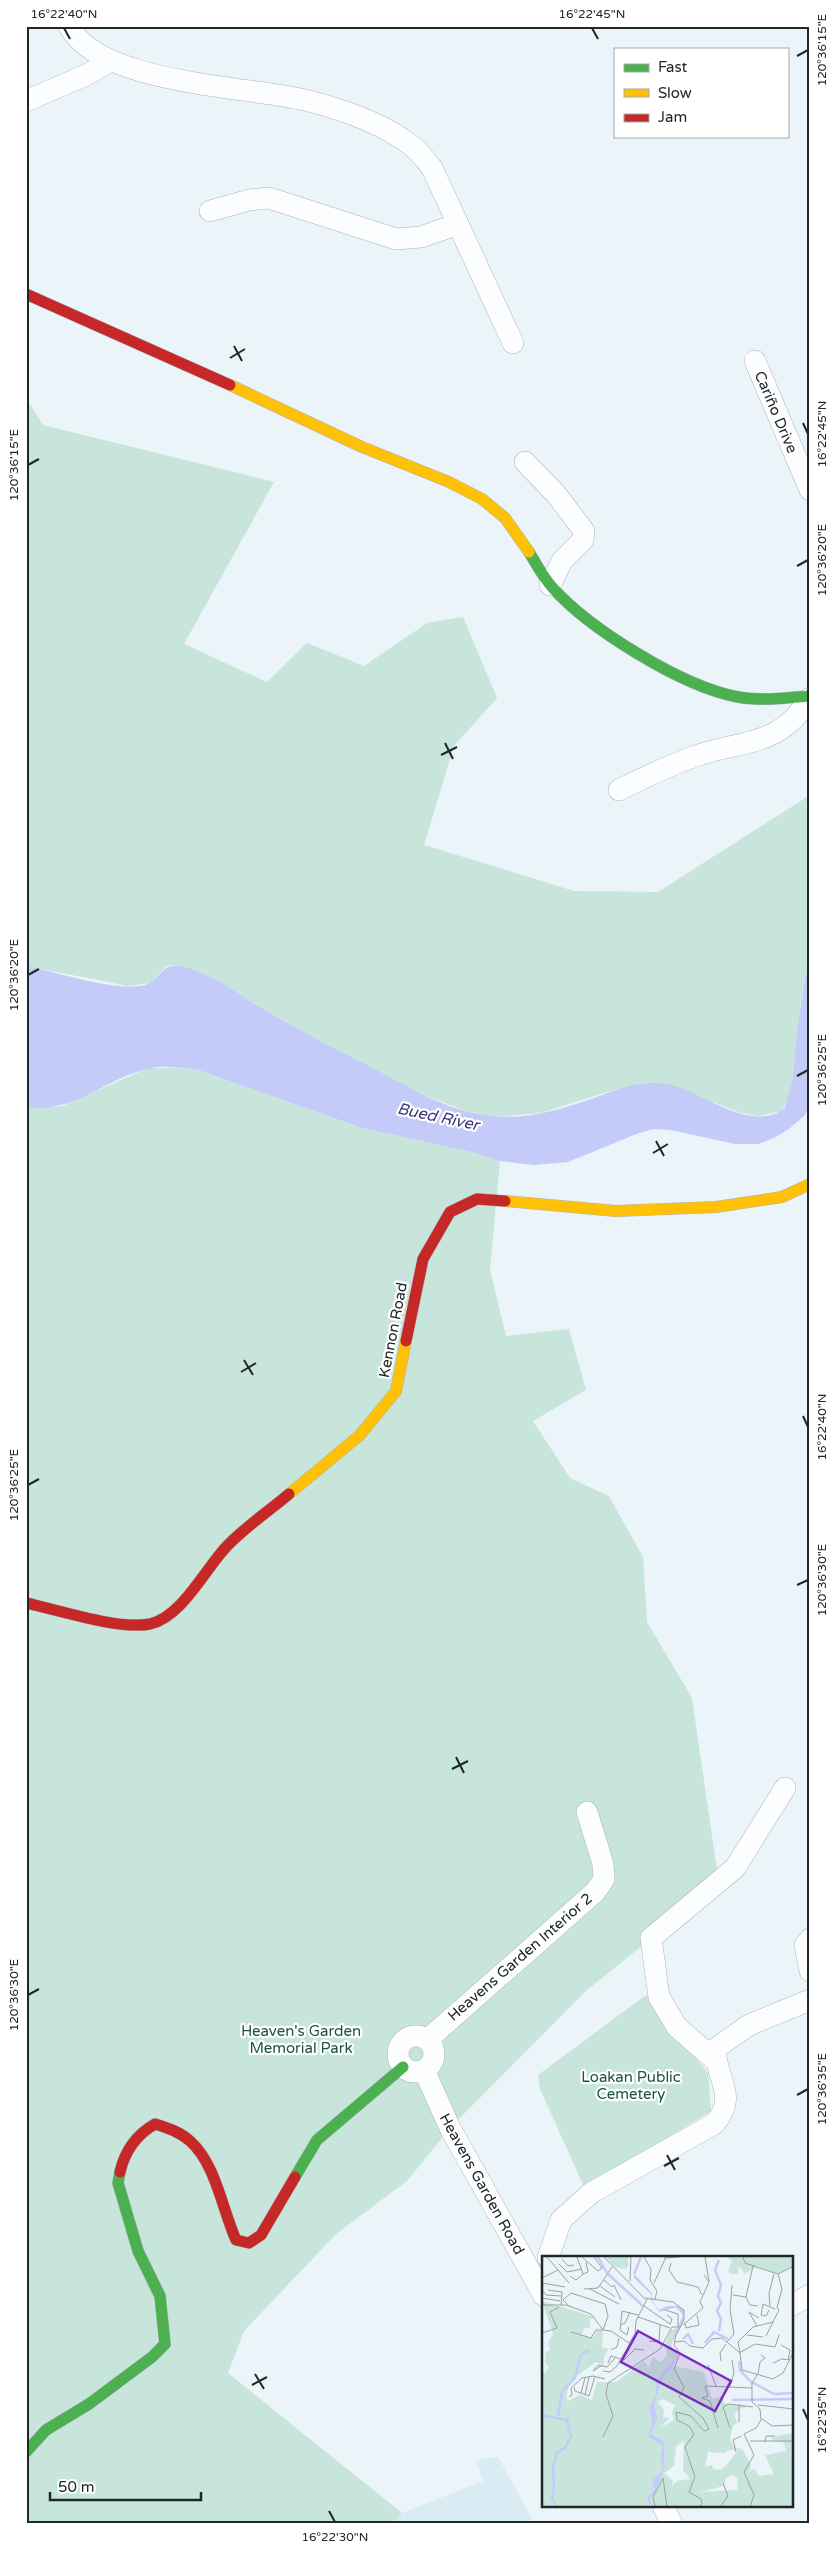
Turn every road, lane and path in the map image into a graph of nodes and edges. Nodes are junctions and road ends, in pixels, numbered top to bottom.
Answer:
1 (69, 26) edge
2 (109, 62) junction
3 (26, 101) edge
4 (210, 211) dead end
5 (458, 224) junction
6 (26, 294) edge
7 (513, 343) dead end
8 (755, 361) dead end
9 (525, 462) dead end
10 (810, 490) edge
11 (550, 585) junction
12 (810, 697) edge
13 (619, 790) dead end
14 (810, 1184) edge
15 (26, 1603) edge
16 (785, 1788) dead end
17 (587, 1812) dead end
18 (810, 1939) edge
19 (810, 1971) edge
20 (810, 2000) edge
21 (427, 2040) junction
22 (715, 2060) junction
23 (413, 2069) junction
24 (549, 2256) edge
25 (542, 2292) edge
26 (810, 2294) edge
27 (794, 2305) edge
28 (26, 2452) edge
29 (663, 2508) edge
30 (672, 2524) edge

1 - 2 street
2 - 3 street
2 - 5 street
4 - 5 street
5 - 7 street
6 - 11 main road
8 - 10 street, Cariño Drive
9 - 11 street
11 - 12 main road
12 - 13 street
14 - 15 main road, Kennon Road
16 - 22 street
17 - 21 street, Heavens Garden Interior 2
18 - 19 street
20 - 22 street
21 - 23 street
21 - 23 street
22 - 24 street
23 - 25 street, Heavens Garden Road
23 - 28 main road
26 - 27 street
29 - 30 street

